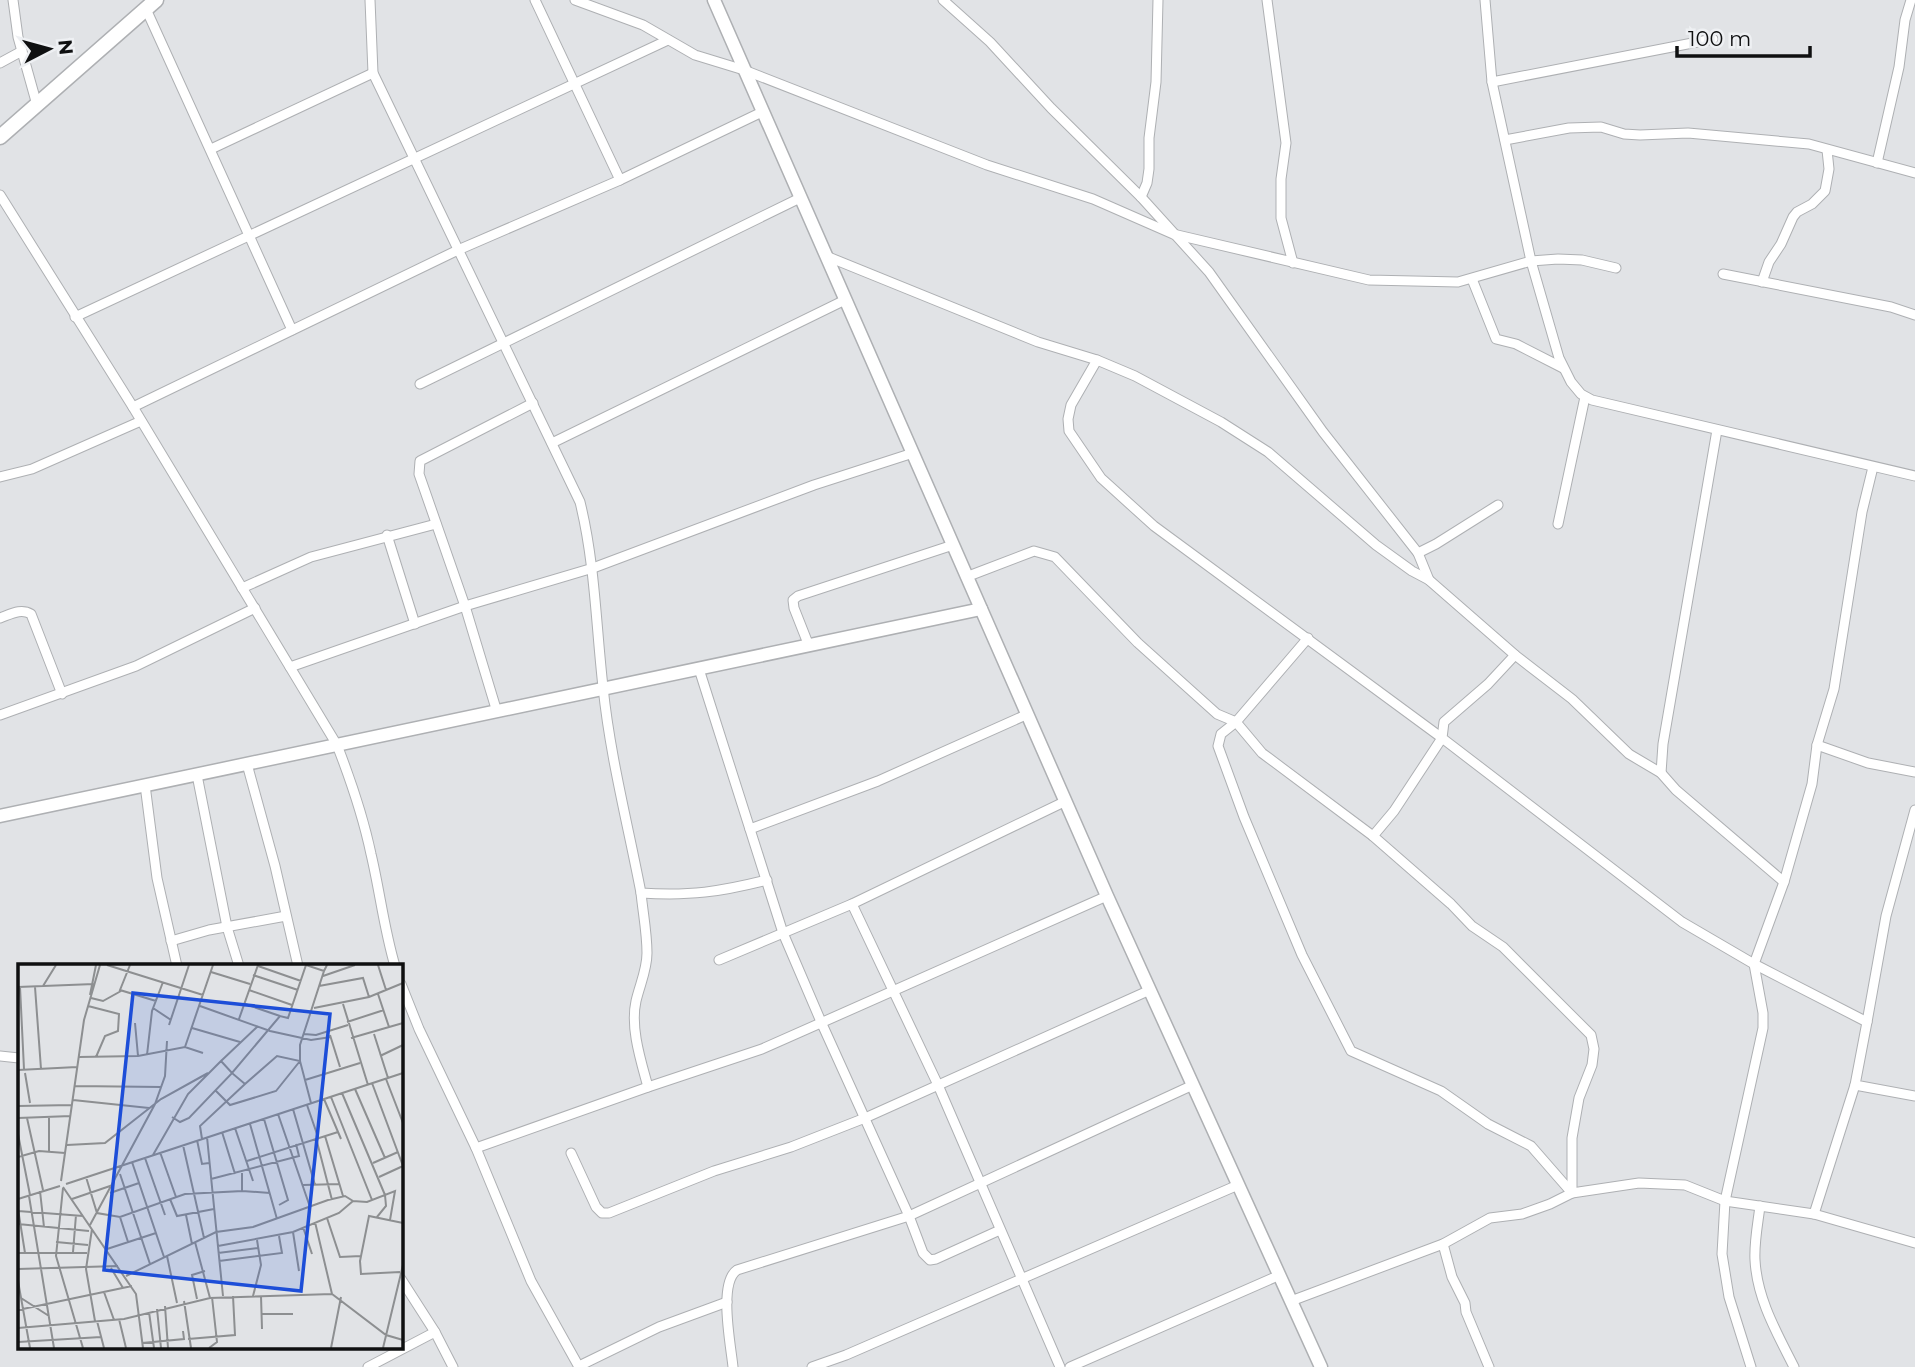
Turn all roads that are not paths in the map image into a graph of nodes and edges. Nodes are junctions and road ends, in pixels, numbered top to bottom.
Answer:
1 (13, 0) edge
2 (370, 0) edge
3 (535, 0) edge
4 (575, 0) edge
5 (714, 0) edge
6 (943, 0) edge
7 (1158, 0) edge
8 (1266, 0) edge
9 (1485, 0) edge
10 (1911, 0) edge
11 (588, 2) edge
12 (151, 5) edge
13 (1713, 39) dead end
14 (667, 40) junction
15 (22, 51) junction
16 (0, 63) edge
17 (744, 69) junction
18 (373, 73) junction
19 (1492, 82) junction
20 (575, 83) junction
21 (37, 105) junction
22 (762, 112) junction
23 (0, 137) edge
24 (1505, 140) junction
25 (211, 149) junction
26 (1827, 150) junction
27 (416, 158) junction
28 (1877, 163) junction
29 (1915, 173) edge
30 (620, 180) junction
31 (0, 195) edge
32 (1141, 197) junction
33 (800, 198) junction
34 (1173, 234) junction
35 (250, 235) junction
36 (458, 250) junction
37 (826, 256) junction
38 (1531, 261) junction
39 (1293, 263) junction
40 (1616, 268) dead end
41 (1723, 274) dead end
42 (1472, 279) junction
43 (1762, 282) junction
44 (845, 300) junction
45 (1915, 314) edge
46 (75, 317) junction
47 (292, 330) junction
48 (502, 344) junction
49 (1097, 360) junction
50 (1564, 368) junction
51 (420, 384) dead end
52 (1585, 397) junction
53 (533, 403) junction
54 (133, 407) junction
55 (141, 421) junction
56 (1717, 430) junction
57 (552, 443) junction
58 (913, 453) junction
59 (1874, 467) junction
60 (1915, 476) edge
61 (0, 477) edge
62 (1499, 505) dead end
63 (436, 524) junction
64 (1558, 524) dead end
65 (387, 535) junction
66 (953, 545) junction
67 (1418, 553) junction
68 (593, 568) junction
69 (966, 576) junction
70 (1429, 580) junction
71 (242, 588) junction
72 (465, 606) junction
73 (254, 608) junction
74 (982, 609) junction
75 (0, 618) edge
76 (415, 624) junction
77 (1308, 638) junction
78 (809, 646) junction
79 (1515, 655) junction
80 (290, 667) junction
81 (699, 669) junction
82 (603, 690) junction
83 (62, 694) junction
84 (497, 712) junction
85 (1028, 714) junction
86 (0, 715) edge
87 (1236, 722) junction
88 (1442, 738) junction
89 (337, 745) junction
90 (1817, 745) junction
91 (247, 764) junction
92 (1915, 772) edge
93 (1661, 773) junction
94 (197, 775) junction
95 (145, 785) junction
96 (1066, 801) junction
97 (1915, 810) edge
98 (0, 816) edge
99 (750, 829) junction
100 (1373, 836) junction
101 (767, 880) junction
102 (1784, 881) junction
103 (641, 893) junction
104 (1107, 896) junction
105 (852, 904) junction
106 (286, 916) junction
107 (227, 927) junction
108 (783, 933) junction
109 (171, 941) junction
110 (719, 960) dead end
111 (177, 964) edge
112 (238, 964) edge
113 (298, 964) edge
114 (394, 964) edge
115 (1754, 964) junction
116 (402, 987) edge
117 (1150, 990) junction
118 (893, 991) junction
119 (1867, 1022) junction
120 (822, 1024) junction
121 (0, 1056) edge
122 (18, 1058) edge
123 (1193, 1085) junction
124 (1855, 1085) junction
125 (938, 1086) junction
126 (648, 1087) junction
127 (1915, 1096) edge
128 (864, 1118) junction
129 (476, 1148) junction
130 (571, 1153) dead end
131 (979, 1183) junction
132 (1238, 1185) junction
133 (1572, 1193) junction
134 (1725, 1200) junction
135 (1760, 1206) junction
136 (1814, 1214) junction
137 (909, 1216) junction
138 (1000, 1230) junction
139 (1915, 1242) edge
140 (1443, 1244) junction
141 (1280, 1275) junction
142 (1020, 1278) junction
143 (402, 1281) edge
144 (1291, 1301) junction
145 (727, 1302) junction
146 (435, 1332) junction
147 (402, 1349) edge
148 (401, 1350) edge
149 (1059, 1364) edge
150 (579, 1366) edge
151 (368, 1367) edge
152 (453, 1367) edge
153 (733, 1367) edge
154 (812, 1367) edge
155 (1047, 1367) edge
156 (1070, 1367) edge
157 (1321, 1367) edge
158 (1489, 1367) edge
159 (1751, 1367) edge
160 (1794, 1367) edge

1 - 15 street
2 - 18 street
3 - 20 street
4 - 11 street
5 - 17 main road
6 - 32 street
7 - 32 street
8 - 39 street
9 - 19 street
10 - 28 street
11 - 14 street
12 - 21 main road
12 - 25 street
13 - 19 street
14 - 17 street
14 - 20 street
15 - 16 street
15 - 21 street
17 - 22 main road
17 - 34 street
18 - 25 street
18 - 27 street
19 - 24 street
20 - 27 street
20 - 30 street
21 - 23 main road
22 - 30 street
22 - 33 main road
24 - 26 street
24 - 38 street
25 - 35 street
26 - 28 street
26 - 43 street
27 - 35 street
27 - 36 street
28 - 29 street
30 - 36 street
31 - 46 street
32 - 34 street
33 - 37 main road
33 - 48 street
34 - 39 street
34 - 67 street
35 - 46 street
35 - 47 street
36 - 47 street
36 - 48 street
37 - 44 main road
37 - 49 street
38 - 40 street
38 - 42 street
38 - 50 street
39 - 42 street
41 - 43 street
42 - 50 street
43 - 45 street
44 - 57 street
44 - 58 main road
46 - 54 street
47 - 54 street
48 - 51 street
48 - 53 street
49 - 70 street
49 - 77 street
50 - 52 street
52 - 56 street
52 - 64 street
53 - 57 street
53 - 63 street
54 - 55 street
55 - 61 street
55 - 71 street
56 - 59 street
56 - 93 street
57 - 68 street
58 - 66 main road
58 - 68 street
59 - 60 street
59 - 90 street
62 - 67 street
63 - 65 street
63 - 72 street
65 - 71 street
65 - 76 street
66 - 69 main road
66 - 78 street
67 - 70 street
68 - 72 street
68 - 82 street
69 - 74 main road
69 - 87 street
70 - 79 street
71 - 73 street
72 - 76 street
72 - 84 street
73 - 80 street
73 - 83 street
74 - 78 main road
74 - 85 main road
75 - 83 street
76 - 80 street
77 - 87 street
77 - 88 street
78 - 81 main road
79 - 88 street
79 - 93 street
80 - 89 street
81 - 82 main road
81 - 99 street
82 - 84 main road
82 - 103 street
83 - 86 street
84 - 89 main road
85 - 96 main road
85 - 99 street
87 - 100 street
87 - 133 street
88 - 100 street
88 - 115 street
89 - 91 main road
89 - 114 street
90 - 92 street
90 - 102 street
91 - 94 main road
91 - 106 street
93 - 102 street
94 - 95 main road
94 - 107 street
95 - 98 main road
95 - 109 street
96 - 104 main road
96 - 105 street
97 - 119 street
99 - 101 street
100 - 133 street
101 - 103 street
101 - 108 street
102 - 115 street
103 - 126 street
104 - 117 main road
104 - 118 street
105 - 108 street
105 - 118 street
106 - 107 street
106 - 113 street
107 - 109 street
107 - 112 street
108 - 110 street
108 - 120 street
109 - 111 street
115 - 119 street
115 - 134 street
116 - 129 street
117 - 123 main road
117 - 125 street
118 - 120 street
118 - 125 street
119 - 124 street
120 - 126 street
120 - 128 street
121 - 122 street
123 - 131 street
123 - 132 main road
124 - 127 street
124 - 136 street
125 - 128 street
125 - 131 street
126 - 129 street
128 - 130 street
128 - 137 street
129 - 150 street
131 - 137 street
131 - 138 street
132 - 141 main road
132 - 142 street
133 - 134 street
133 - 140 street
134 - 135 street
134 - 159 street
135 - 136 street
135 - 160 street
136 - 139 street
137 - 138 street
137 - 145 street
138 - 142 street
140 - 144 street
140 - 158 street
141 - 144 main road
141 - 156 street
142 - 149 street
142 - 154 street
143 - 146 street
144 - 157 main road
145 - 150 street
145 - 153 street
146 - 147 street
146 - 152 street
148 - 151 street
149 - 155 street

